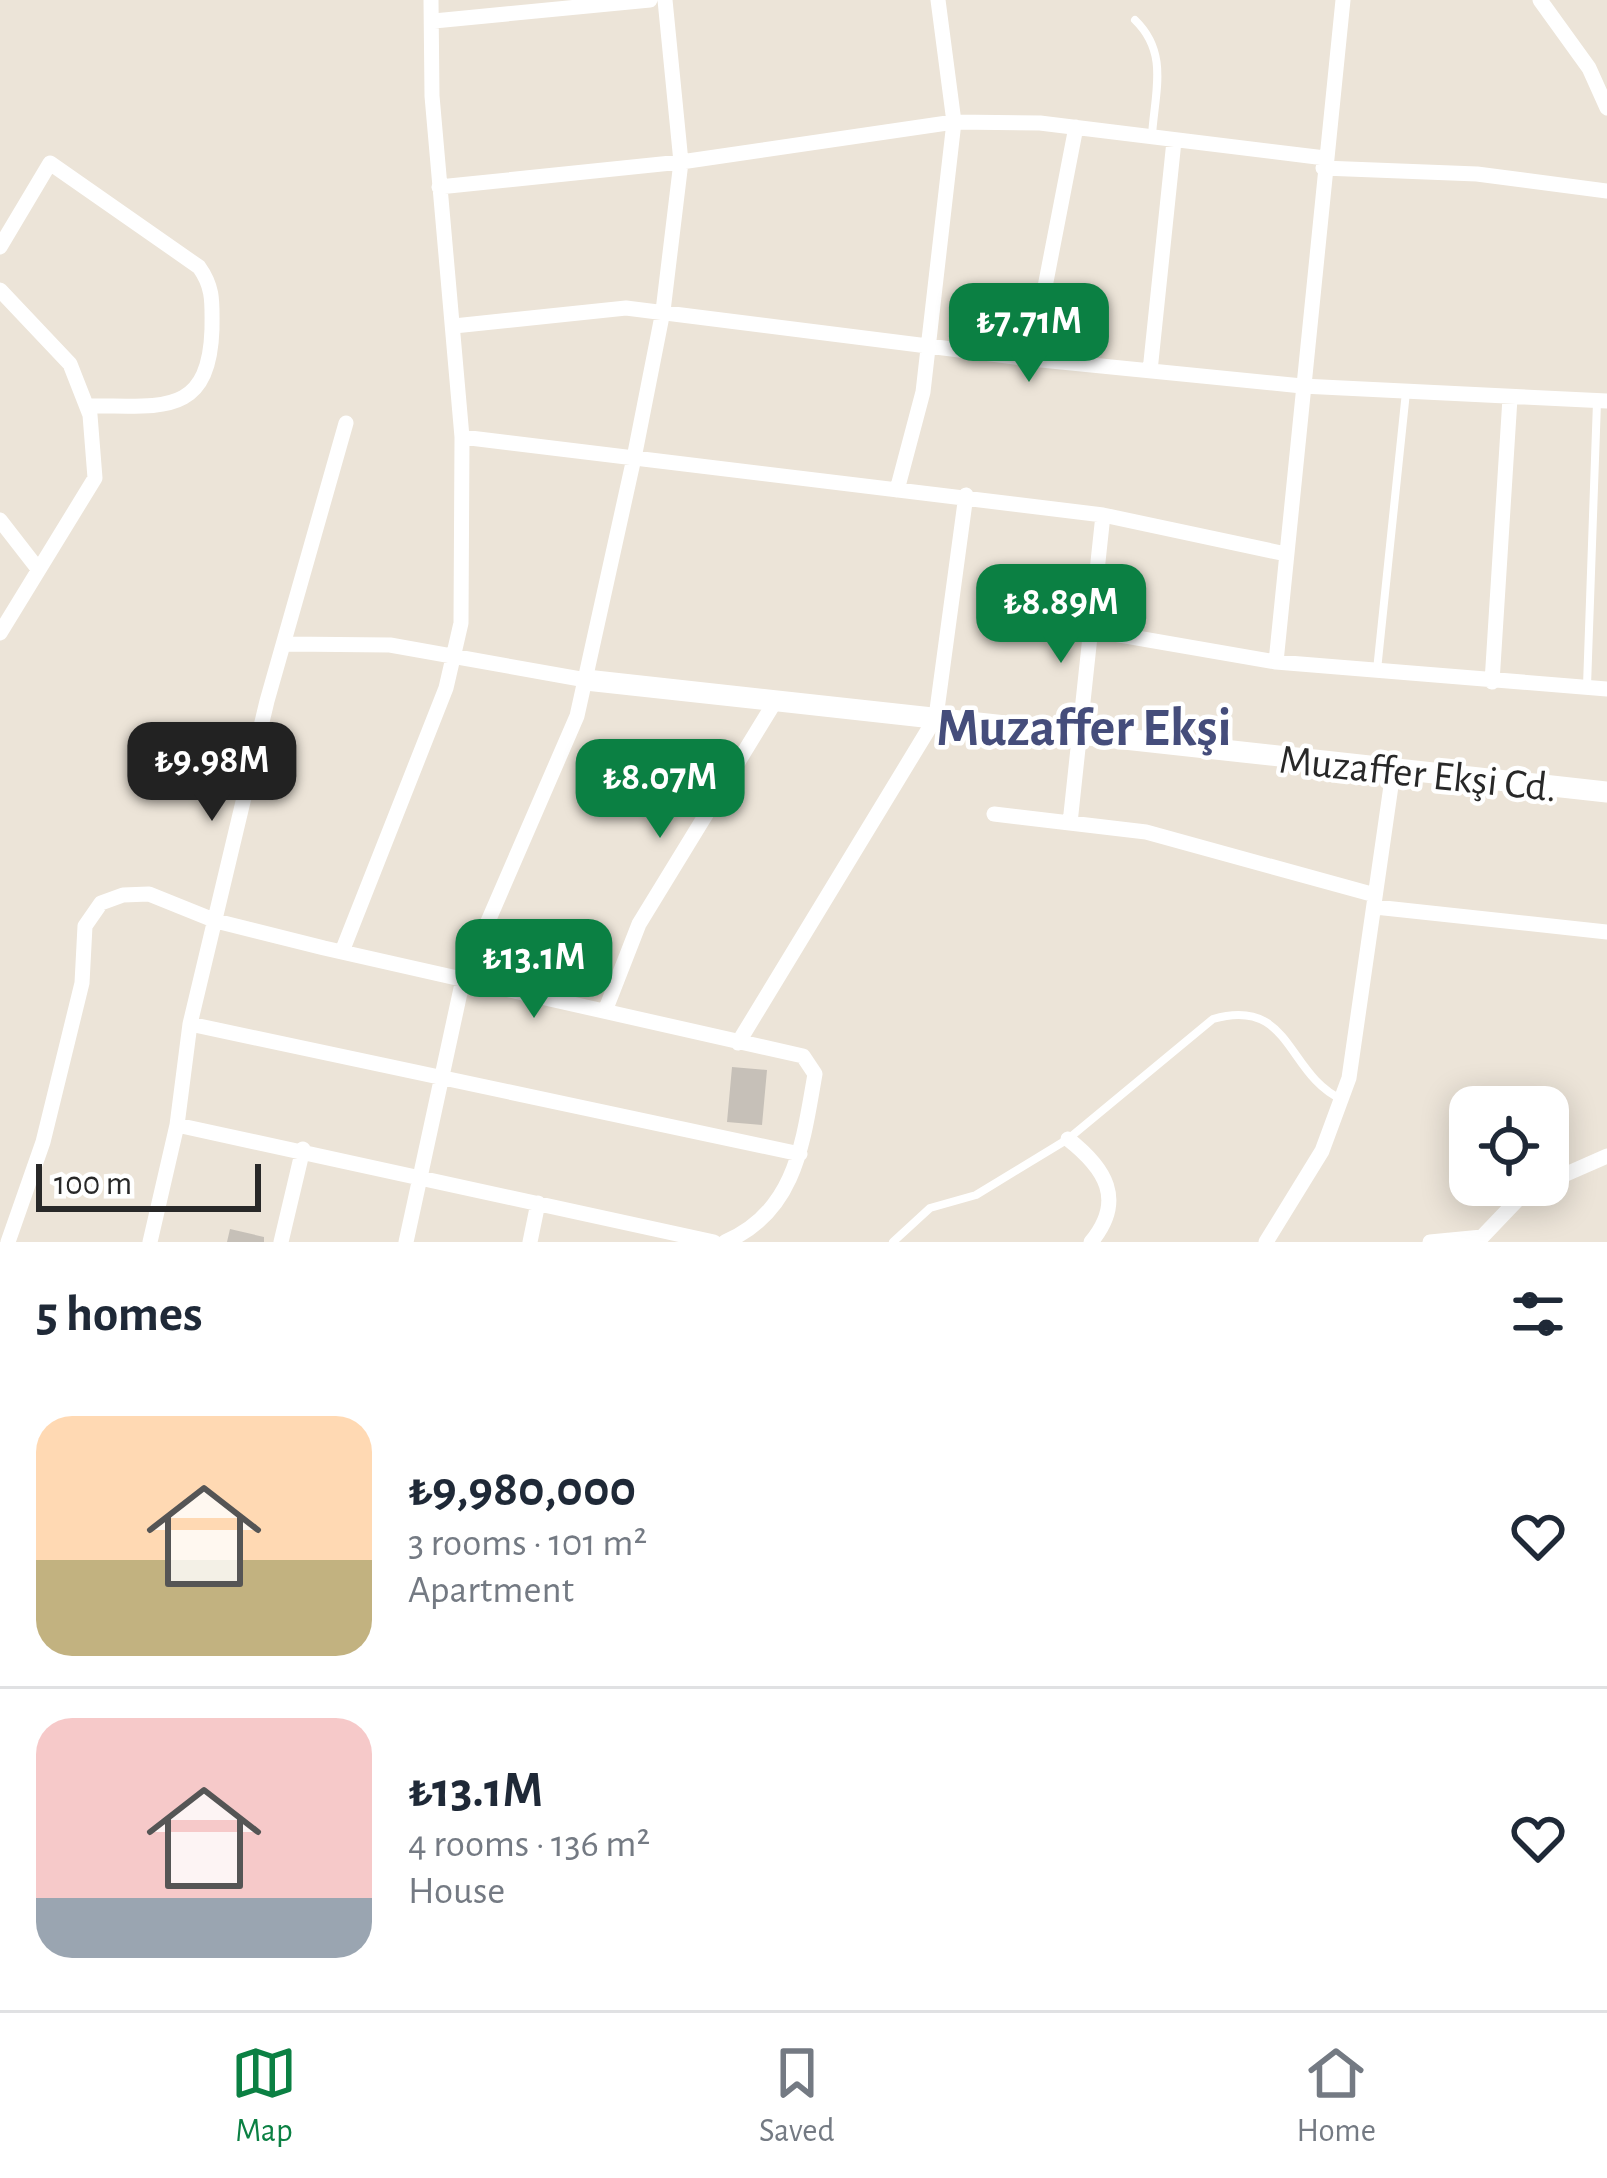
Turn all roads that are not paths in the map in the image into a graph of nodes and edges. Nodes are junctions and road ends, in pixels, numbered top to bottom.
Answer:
1 (430, 0) edge
2 (650, 0) edge
3 (665, 0) edge
4 (938, 0) edge
5 (1540, 0) edge
6 (1337, 2) edge
7 (1135, 20) dead end
8 (434, 21) junction
9 (1607, 109) edge
10 (955, 122) junction
11 (1076, 127) junction
12 (1152, 137) junction
13 (1174, 141) junction
14 (681, 162) junction
15 (1324, 163) junction
16 (439, 188) junction
17 (1607, 191) edge
18 (0, 247) edge
19 (0, 290) edge
20 (663, 311) junction
21 (454, 326) junction
22 (928, 345) junction
23 (1030, 359) junction
24 (1150, 371) junction
25 (1302, 386) junction
26 (1406, 391) junction
27 (1510, 398) junction
28 (1602, 400) edge
29 (87, 406) junction
30 (346, 423) dead end
31 (462, 436) junction
32 (634, 458) junction
33 (897, 490) junction
34 (966, 496) junction
35 (1103, 515) junction
36 (0, 520) edge
37 (1286, 554) junction
38 (38, 569) junction
39 (1091, 630) junction
40 (0, 633) edge
41 (286, 644) junction
42 (455, 658) junction
43 (1276, 662) junction
44 (1377, 670) junction
45 (586, 680) junction
46 (1492, 682) junction
47 (1587, 689) junction
48 (1607, 689) edge
49 (776, 700) junction
50 (935, 717) junction
51 (1079, 736) junction
52 (1393, 772) junction
53 (1607, 792) edge
54 (994, 814) dead end
55 (1070, 823) junction
56 (1375, 901) junction
57 (216, 921) junction
58 (1607, 932) edge
59 (344, 950) junction
60 (463, 979) junction
61 (605, 1011) junction
62 (190, 1024) junction
63 (738, 1043) junction
64 (445, 1075) junction
65 (1343, 1100) junction
66 (177, 1125) junction
67 (1068, 1139) junction
68 (303, 1149) junction
69 (800, 1154) junction
70 (1607, 1156) edge
71 (1569, 1173) edge
72 (421, 1177) junction
73 (538, 1203) junction
74 (1512, 1206) edge
75 (8, 1242) edge
76 (150, 1242) edge
77 (281, 1242) edge
78 (406, 1242) edge
79 (530, 1242) edge
80 (714, 1242) edge
81 (725, 1242) edge
82 (893, 1242) edge
83 (1091, 1242) edge
84 (1266, 1242) edge
85 (1430, 1242) edge

1 - 8 street
2 - 8 street
3 - 14 street
4 - 10 street
5 - 9 street
6 - 15 street
7 - 12 lane
8 - 16 street
10 - 11 street
10 - 14 street
10 - 22 street
11 - 12 street
11 - 23 street
12 - 13 street
13 - 15 street
13 - 24 street
14 - 16 street
14 - 20 street
15 - 17 street
15 - 25 street
16 - 21 street
18 - 29 street
19 - 29 street
20 - 21 street
20 - 22 street
20 - 32 street
21 - 31 street
22 - 23 street
22 - 33 street
23 - 24 street
24 - 25 street
25 - 26 street
25 - 37 street
26 - 27 street
26 - 44 lane
27 - 28 street
27 - 46 street
28 - 47 lane
29 - 38 street
30 - 41 street
31 - 32 street
31 - 42 street
32 - 33 street
32 - 45 street
33 - 34 street
34 - 35 street
34 - 50 street
35 - 37 street
35 - 39 street
36 - 38 street
37 - 43 street
38 - 40 street
39 - 43 street
39 - 51 street
41 - 42 street
41 - 57 street
42 - 45 street
42 - 59 street
43 - 44 street
44 - 46 street
45 - 49 street, Muzaffer Ekşi Cd.
45 - 60 street
46 - 47 street
47 - 48 street
49 - 50 street, Muzaffer Ekşi Cd.
49 - 61 street
50 - 51 street, Muzaffer Ekşi Cd.
50 - 63 street
51 - 52 street, Muzaffer Ekşi Cd.
51 - 55 street
52 - 53 street, Muzaffer Ekşi Cd.
52 - 56 street
54 - 55 street
55 - 56 street
56 - 58 street
56 - 65 street
57 - 59 street
57 - 62 street
57 - 75 street
59 - 60 street
60 - 61 street
60 - 64 street
61 - 63 street
62 - 64 street
62 - 66 street
63 - 69 street
64 - 69 street
64 - 72 street
65 - 67 lane
65 - 84 street
66 - 68 street
66 - 76 street
67 - 82 lane
67 - 83 street
68 - 72 street
68 - 77 street
69 - 81 street
70 - 71 street
72 - 73 street
72 - 78 street
73 - 79 street
73 - 80 street
74 - 85 street

